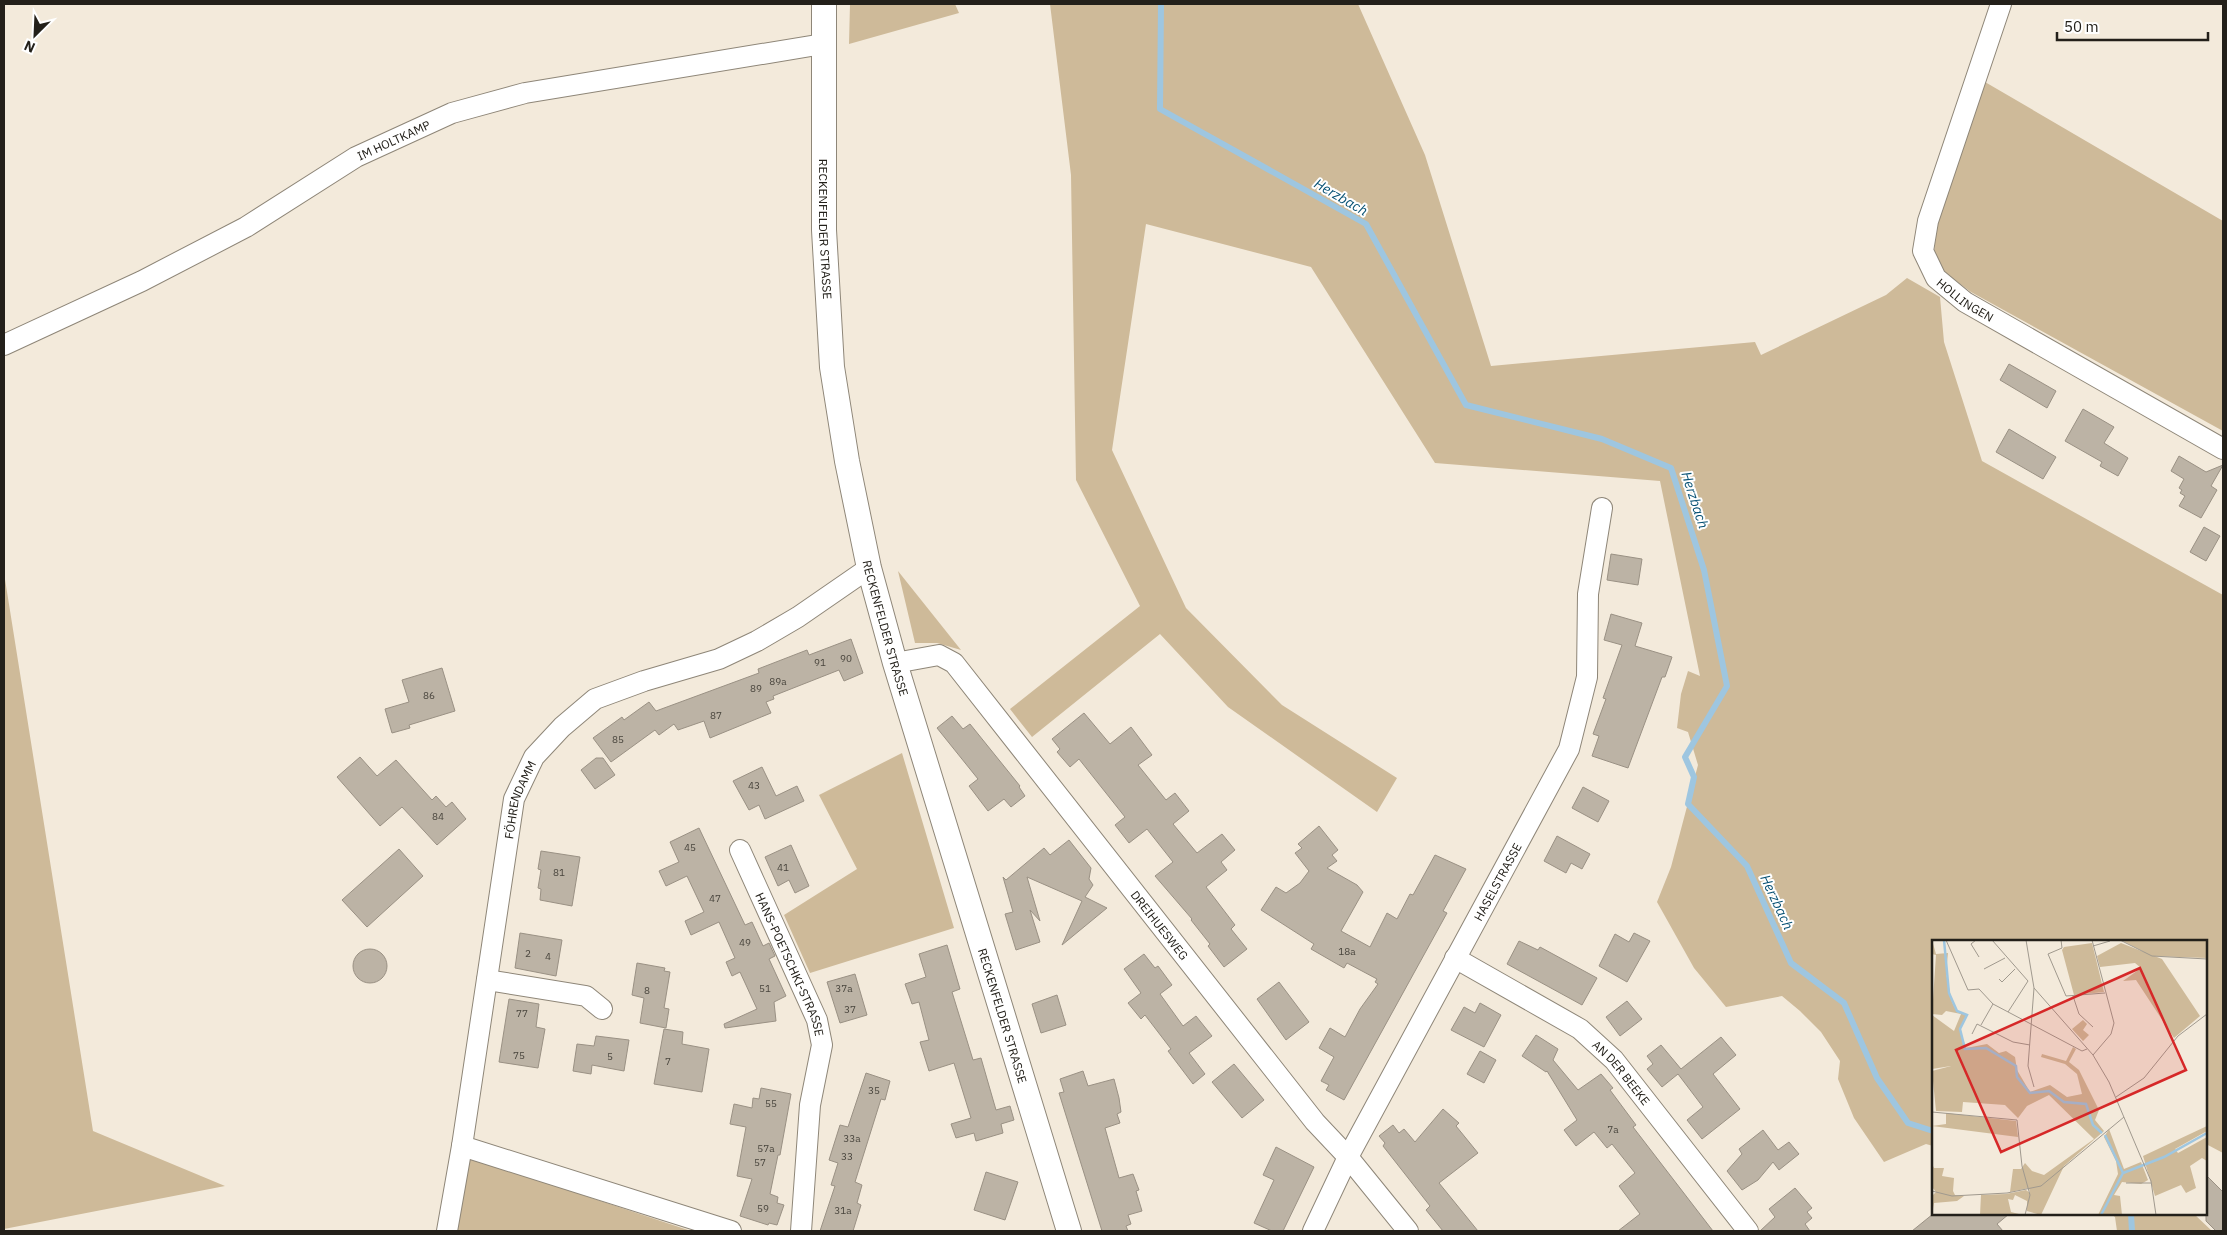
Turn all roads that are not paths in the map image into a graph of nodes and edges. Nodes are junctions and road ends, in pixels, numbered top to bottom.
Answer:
1 (824, 4) edge
2 (2001, 4) edge
3 (824, 44) junction
4 (4, 345) edge
5 (2223, 449) edge
6 (1602, 508) dead end
7 (869, 568) junction
8 (895, 663) junction
9 (740, 850) dead end
10 (1455, 958) junction
11 (487, 980) junction
12 (602, 1009) dead end
13 (462, 1146) junction
14 (1348, 1157) junction
15 (447, 1231) edge
16 (731, 1231) edge
17 (801, 1231) edge
18 (1069, 1231) edge
19 (1313, 1231) edge
20 (1408, 1231) edge
21 (1748, 1231) edge

1 - 3 street, RECKENFELDER STRASSE
2 - 5 street, HOLLINGEN
3 - 4 street, IM HOLTKAMP
3 - 7 street, RECKENFELDER STRASSE
6 - 10 street, HASELSTRASSE
7 - 8 street, RECKENFELDER STRASSE
7 - 11 street, FÖHRENDAMM
8 - 14 street, DREIHUESWEG
8 - 18 street, RECKENFELDER STRASSE
9 - 17 street, HANS-POETSCHKI-STRASSE
10 - 14 street, HASELSTRASSE
10 - 21 street, AN DER BEEKE
11 - 12 street
11 - 13 street, FÖHRENDAMM
13 - 15 street, FÖHRENDAMM
13 - 16 street
14 - 19 street, HASELSTRASSE
14 - 20 street, DREIHUESWEG

